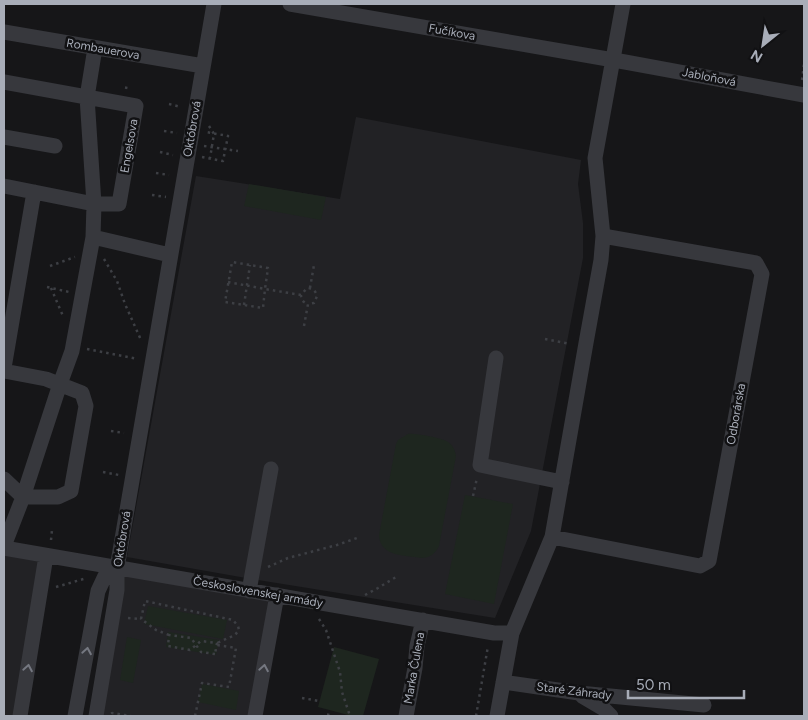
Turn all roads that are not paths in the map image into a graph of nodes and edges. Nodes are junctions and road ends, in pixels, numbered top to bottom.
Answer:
1 (214, 4) edge
2 (290, 4) edge
3 (623, 4) edge
4 (4, 32) edge
5 (94, 48) junction
6 (613, 60) junction
7 (203, 66) junction
8 (4, 82) edge
9 (804, 96) edge
10 (87, 97) junction
11 (4, 136) edge
12 (55, 146) dead end
13 (4, 186) edge
14 (34, 192) junction
15 (94, 204) junction
16 (603, 236) junction
17 (92, 243) junction
18 (170, 255) junction
19 (496, 358) dead end
20 (4, 370) edge
21 (60, 384) junction
22 (271, 470) dead end
23 (4, 479) edge
24 (562, 482) junction
25 (22, 497) junction
26 (552, 537) junction
27 (4, 547) edge
28 (48, 551) junction
29 (115, 568) junction
30 (249, 591) junction
31 (277, 595) junction
32 (423, 620) junction
33 (512, 633) junction
34 (503, 682) junction
35 (579, 694) junction
36 (704, 705) dead end
37 (20, 716) edge
38 (75, 716) edge
39 (96, 716) edge
40 (256, 716) edge
41 (406, 716) edge
42 (497, 716) edge
43 (611, 716) edge

1 - 7 street, Októbrová
2 - 6 street, Fučíkova
3 - 6 street
4 - 5 street, Rombauerova
5 - 7 street, Rombauerova
5 - 10 street
6 - 9 street, Jabloňová
6 - 16 street
7 - 18 street, Októbrová
8 - 10 street, Engelsova
10 - 15 street
10 - 15 street, Engelsova
11 - 12 street
13 - 14 street, Engelsova
14 - 15 street, Engelsova
14 - 20 street
15 - 17 street
16 - 24 street
16 - 26 street, Odborárska
17 - 18 street
17 - 21 street
18 - 29 street, Októbrová
19 - 24 street
20 - 21 street
21 - 25 street
21 - 25 street
22 - 30 street
23 - 25 street
24 - 26 street
25 - 27 street
26 - 33 street
27 - 28 street, Československej armády
28 - 29 street, Československej armády
37 -> 28 street
29 - 30 street, Československej armády
38 -> 29 street, Októbrová
29 - 39 street, Októbrová
30 - 31 street, Československej armády
31 - 32 street, Československej armády
40 -> 31 street
32 - 33 street, Československej armády
32 - 41 street, Marka Čulena
33 - 34 street
34 - 35 street, Staré Záhrady
34 - 42 street
35 - 36 street, Staré Záhrady
35 - 43 street

